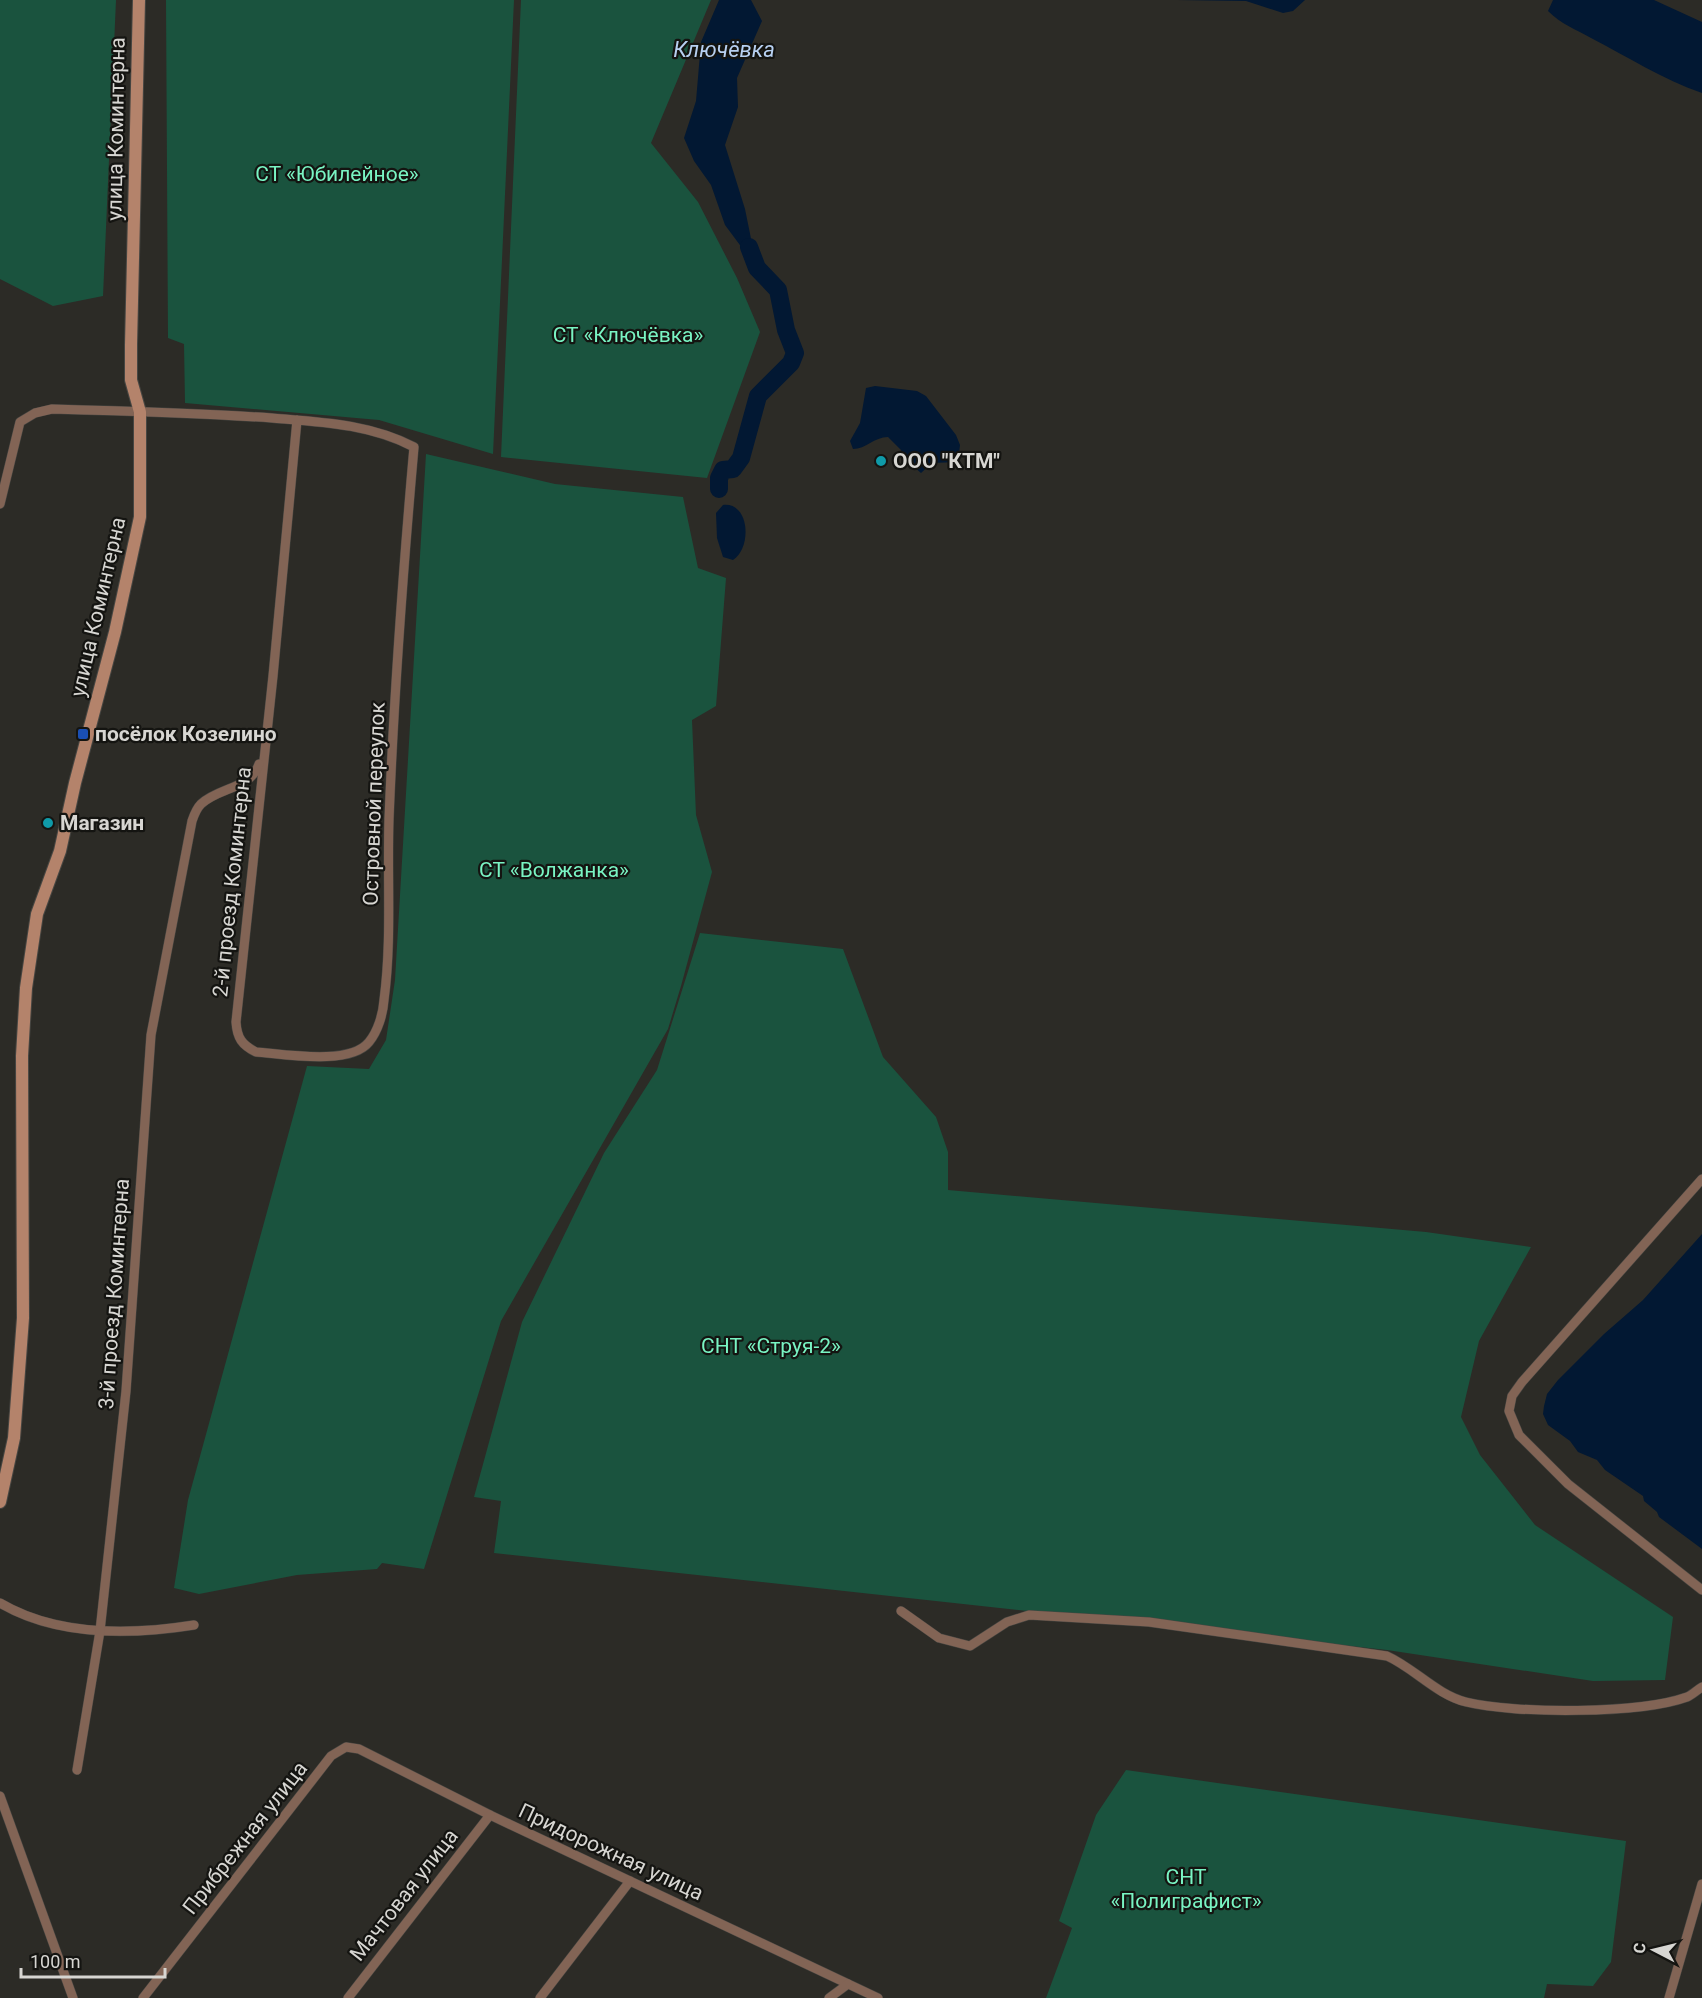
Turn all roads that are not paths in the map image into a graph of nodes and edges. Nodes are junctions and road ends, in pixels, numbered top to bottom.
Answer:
1 (139, 0) edge
2 (140, 412) junction
3 (297, 420) junction
4 (0, 504) edge
5 (265, 747) junction
6 (256, 1052) joint
7 (1702, 1179) edge
8 (0, 1502) edge
9 (1702, 1590) edge
10 (0, 1603) edge
11 (902, 1611) dead end
12 (194, 1625) dead end
13 (100, 1631) junction
14 (1702, 1687) edge
15 (331, 1756) joint
16 (77, 1770) dead end
17 (0, 1796) edge
18 (490, 1815) junction
19 (630, 1881) junction
20 (1702, 1884) edge
21 (848, 1984) junction
22 (73, 1998) edge
23 (143, 1998) edge
24 (348, 1998) edge
25 (540, 1998) edge
26 (828, 1998) edge
27 (878, 1998) edge
28 (1669, 1998) edge

1 - 2 street, улица Коминтерна
2 - 3 street
2 - 4 street
2 - 8 street, улица Коминтерна
3 - 5 street, 2-й проезд Коминтерна
3 - 6 street, Островной переулок
5 - 6 street, 2-й проезд Коминтерна
5 - 13 street, 3-й проезд Коминтерна
7 - 9 street
10 - 13 street
11 - 14 street
12 - 13 street
13 - 16 street, 3-й проезд Коминтерна
15 - 18 street, Придорожная улица
15 - 23 street, Прибрежная улица
17 - 22 street
18 - 19 street, Придорожная улица
18 - 24 street, Мачтовая улица
19 - 21 street, Придорожная улица
19 - 25 street
20 - 28 street
21 - 26 street
21 - 27 street, Придорожная улица

